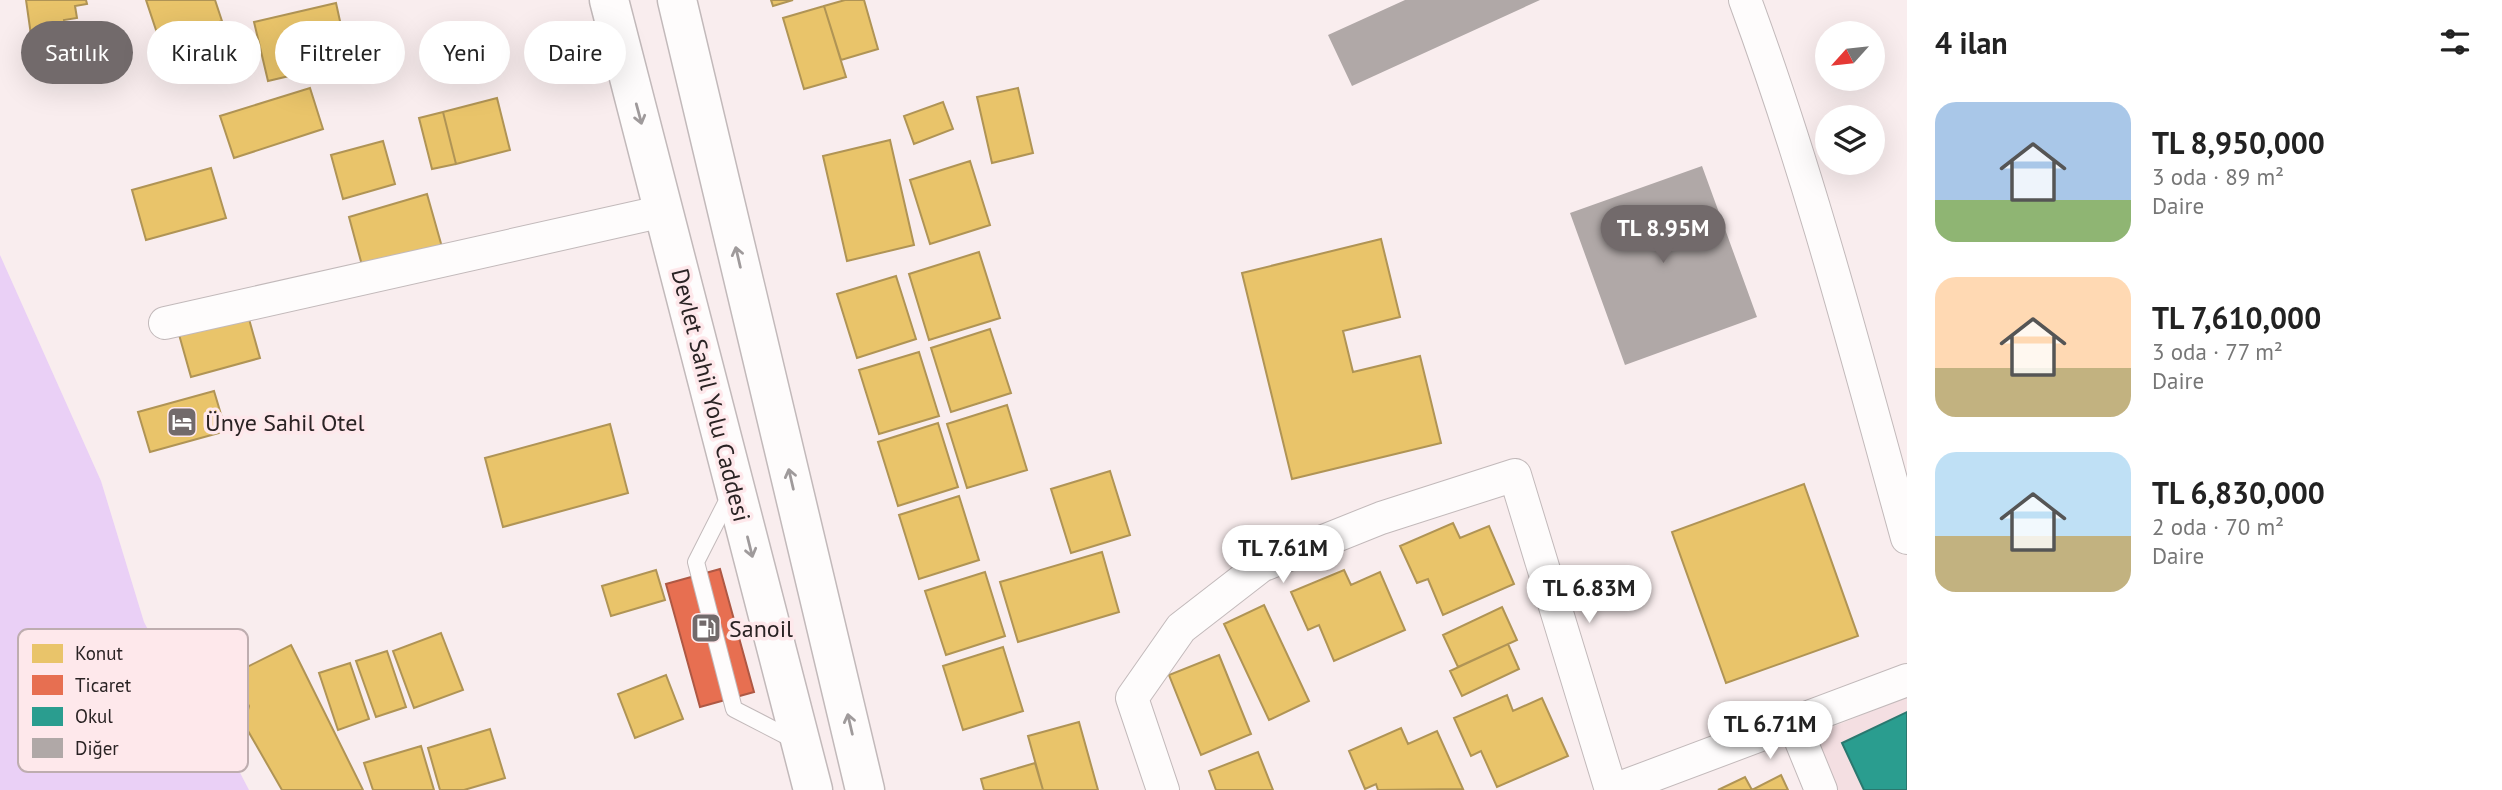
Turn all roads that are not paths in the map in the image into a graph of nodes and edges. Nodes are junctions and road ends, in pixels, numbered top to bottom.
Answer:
1 (609, 0) edge
2 (677, 0) edge
3 (1745, 0) edge
4 (664, 211) junction
5 (165, 323) dead end
6 (735, 487) junction
7 (1907, 538) edge
8 (1907, 680) edge
9 (1794, 724) junction
10 (801, 744) junction
11 (813, 790) edge
12 (865, 790) edge
13 (1163, 790) edge
14 (1613, 790) edge
15 (1821, 790) edge

1 -> 4 main road, Devlet Sahil Yolu Caddesi
12 -> 2 main road
3 - 7 street
4 - 5 street
4 - 6 main road, Devlet Sahil Yolu Caddesi
6 -> 10 main road, Devlet Sahil Yolu Caddesi
6 - 10 lane
8 - 9 street
9 - 14 street
9 - 15 street
10 - 11 main road, Devlet Sahil Yolu Caddesi
13 - 14 street

